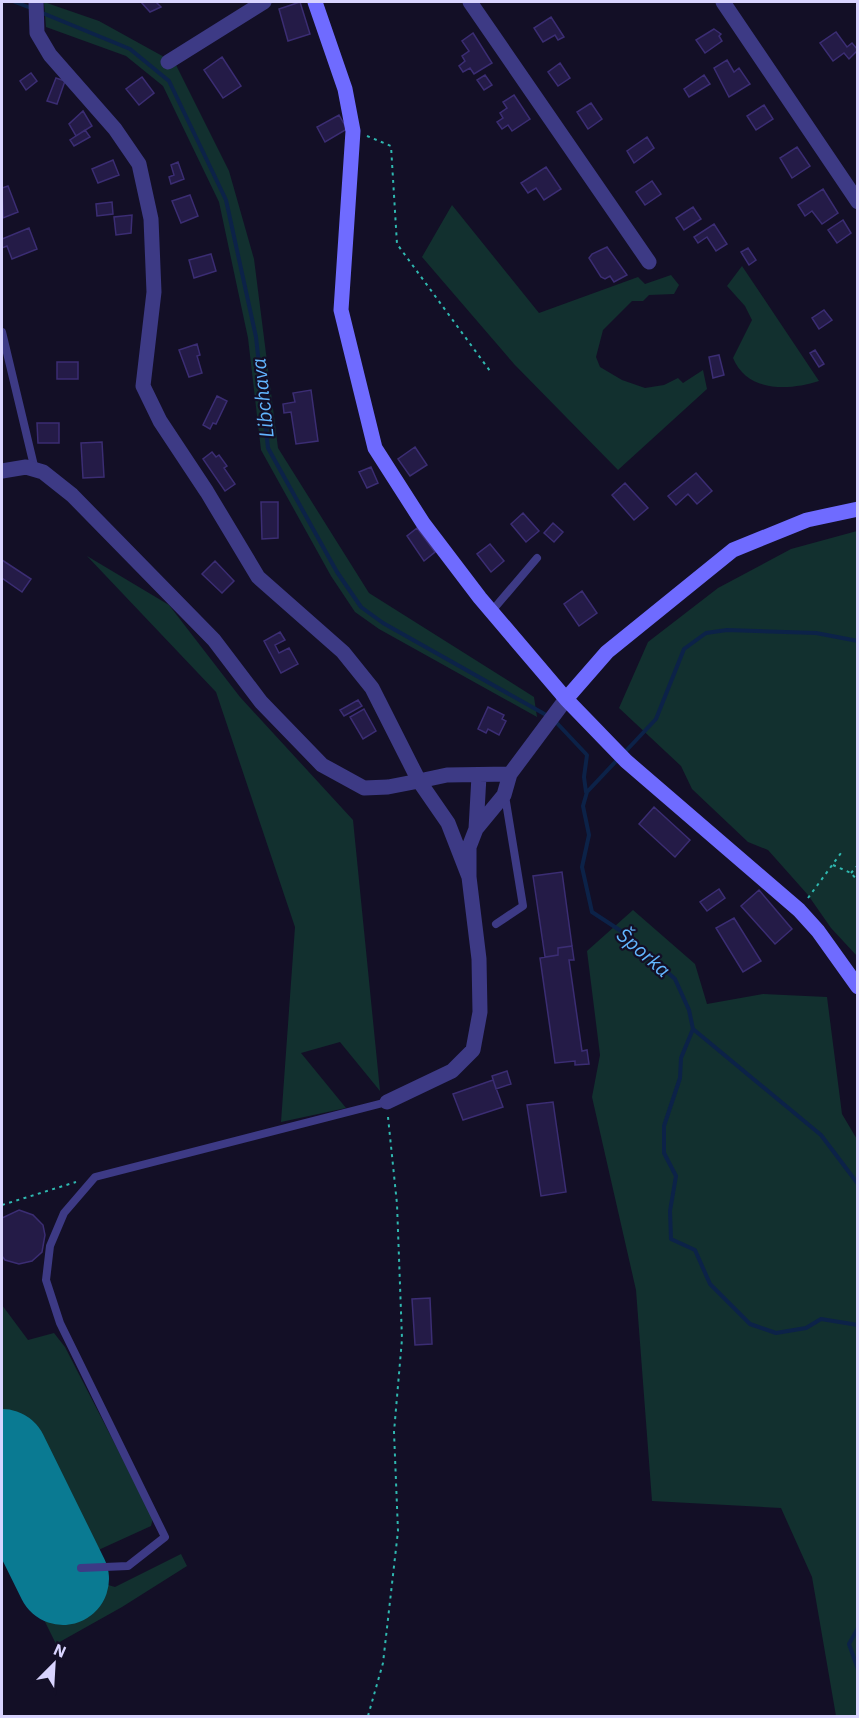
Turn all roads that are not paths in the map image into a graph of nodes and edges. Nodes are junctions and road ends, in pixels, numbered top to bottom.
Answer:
1 (36, 2) edge
2 (264, 2) edge
3 (315, 2) edge
4 (470, 2) edge
5 (723, 2) edge
6 (168, 62) dead end
7 (858, 202) edge
8 (649, 262) dead end
9 (2, 332) edge
10 (35, 470) junction
11 (2, 471) edge
12 (858, 509) edge
13 (537, 558) dead end
14 (491, 612) junction
15 (566, 699) junction
16 (510, 774) junction
17 (478, 776) junction
18 (419, 781) junction
19 (504, 795) junction
20 (476, 829) junction
21 (469, 877) junction
22 (496, 924) dead end
23 (858, 987) edge
24 (387, 1102) joint
25 (81, 1568) dead end

1 - 18 street
2 - 6 street
3 - 14 street
4 - 8 street
5 - 7 street
9 - 10 lane
10 - 11 street
10 - 18 street
12 - 15 street
13 - 14 lane
14 - 15 street
15 - 16 street
15 - 23 street
16 - 17 street
16 - 19 street
17 - 18 street
17 - 20 street
18 - 21 street
19 - 20 street
19 - 22 lane
20 - 21 street
21 - 24 street
24 - 25 lane

